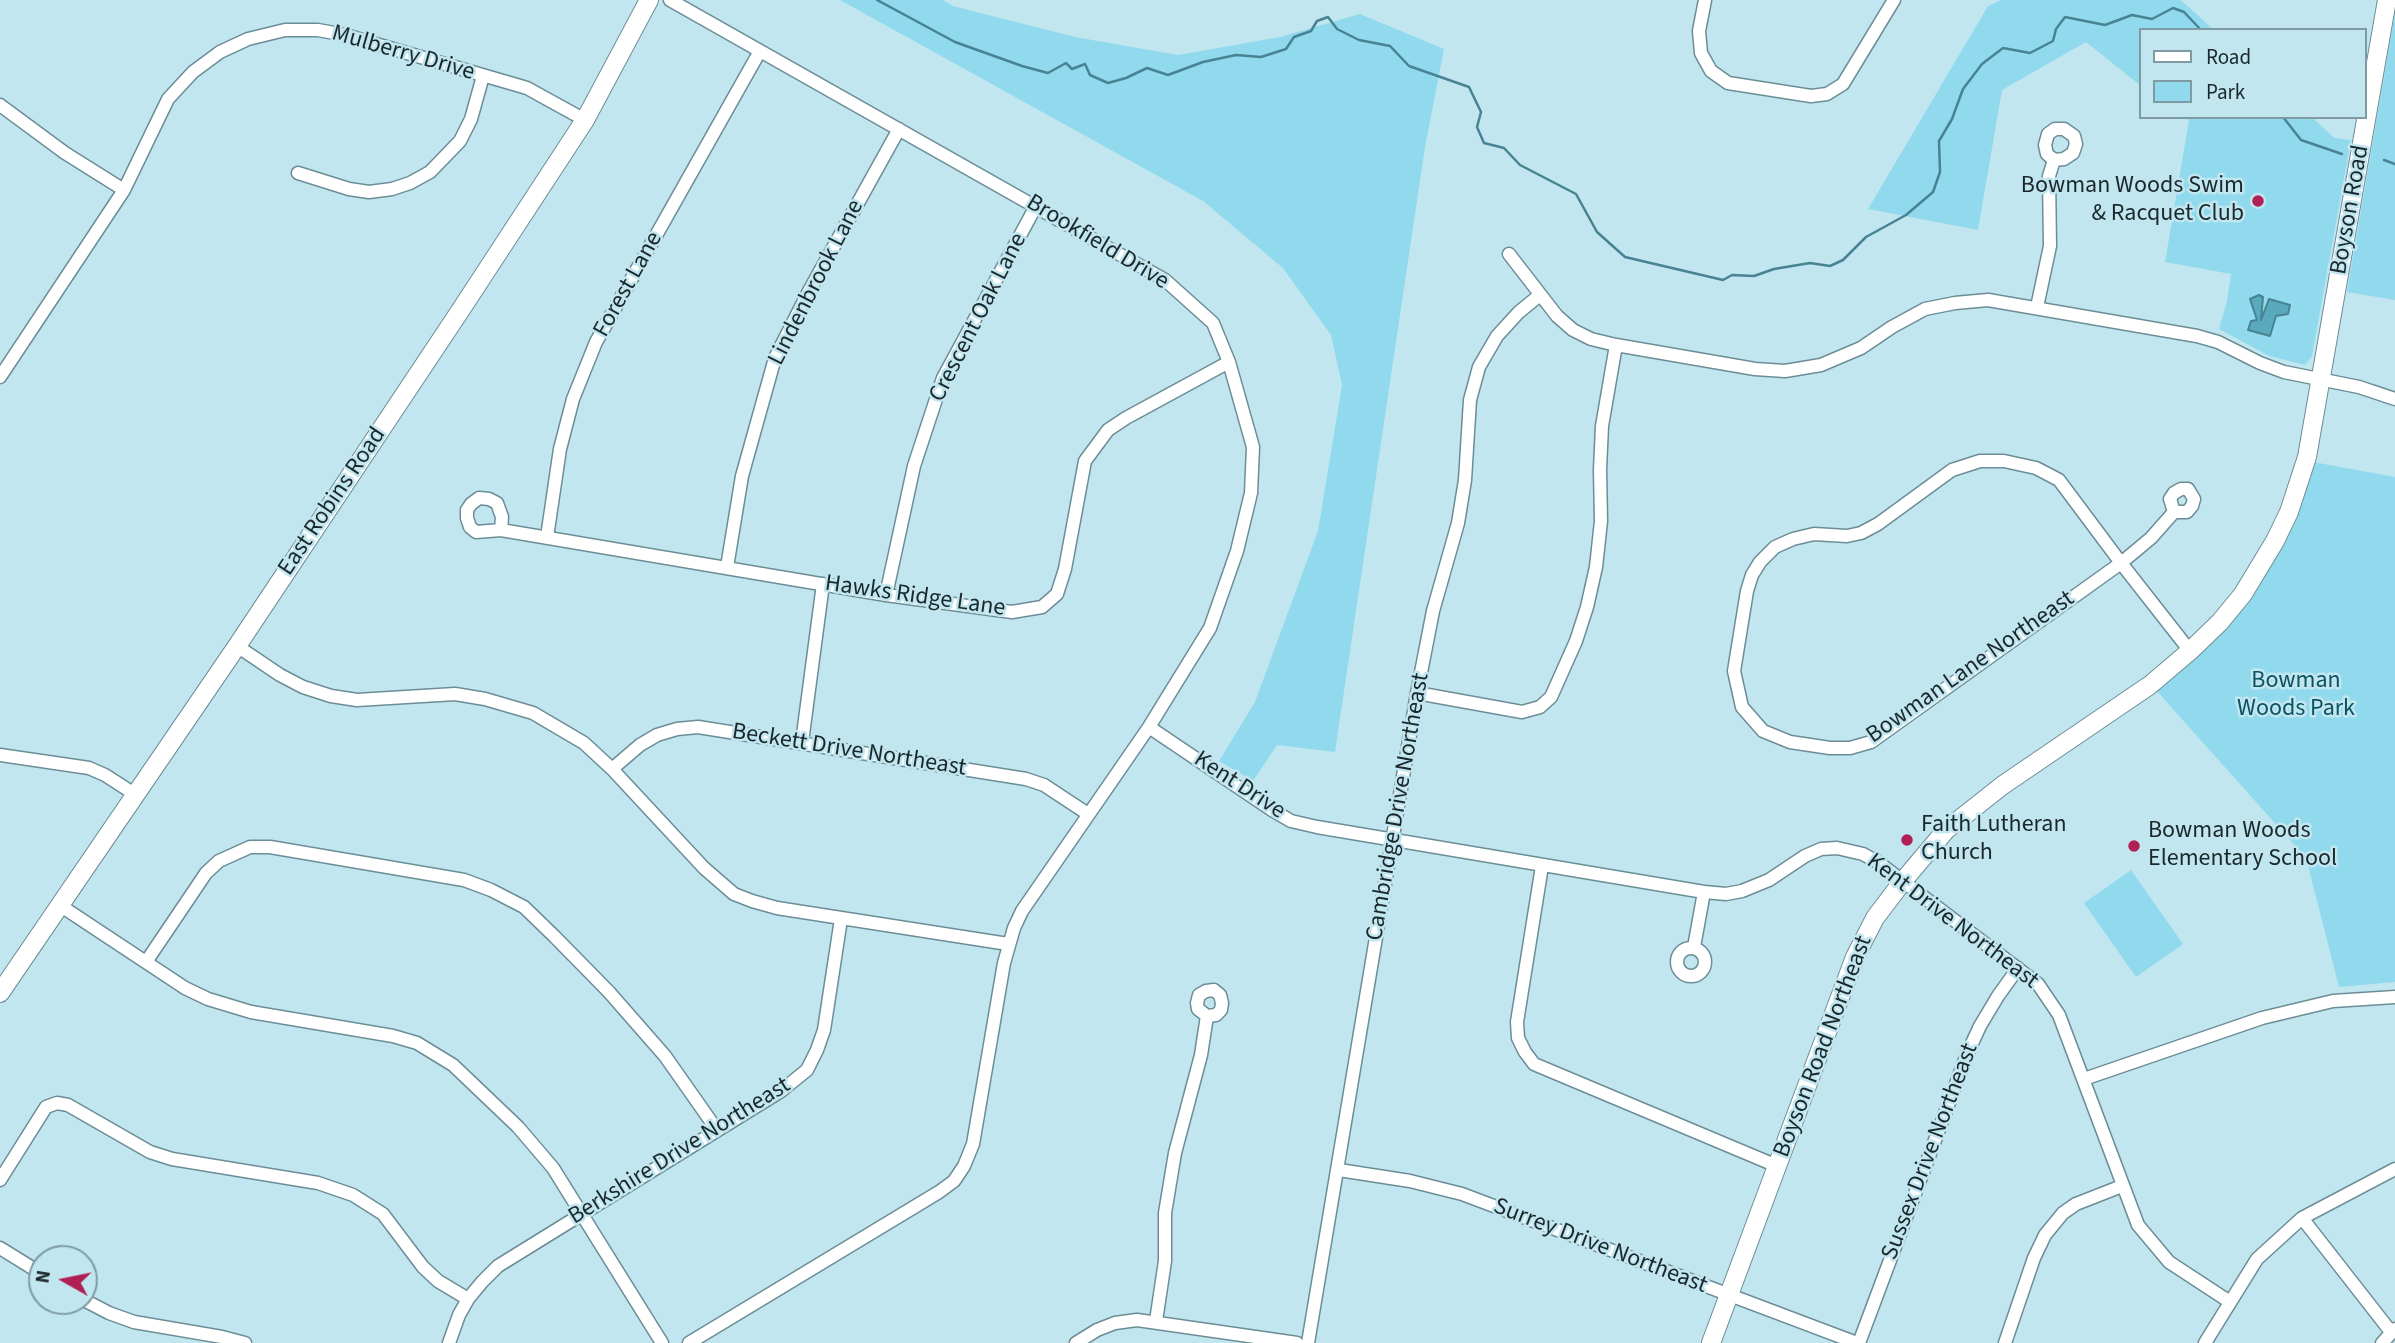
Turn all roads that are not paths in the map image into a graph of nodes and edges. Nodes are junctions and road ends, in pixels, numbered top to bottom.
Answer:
1 (649, 0) edge
2 (670, 0) edge
3 (1704, 0) edge
4 (1894, 0) edge
5 (2387, 0) edge
6 (760, 51) junction
7 (483, 76) junction
8 (0, 105) edge
9 (2367, 116) edge
10 (2367, 119) edge
11 (585, 120) junction
12 (899, 129) junction
13 (2054, 160) dead end
14 (298, 173) dead end
15 (124, 190) junction
16 (1036, 206) junction
17 (1509, 254) dead end
18 (1540, 295) junction
19 (2336, 297) joint
20 (2037, 307) junction
21 (1616, 345) junction
22 (1229, 362) junction
23 (0, 377) edge
24 (2321, 379) junction
25 (2395, 399) edge
26 (2174, 512) dead end
27 (501, 530) dead end
28 (548, 537) junction
29 (2121, 563) junction
30 (727, 567) junction
31 (823, 584) junction
32 (886, 595) junction
33 (237, 646) junction
34 (2190, 651) junction
35 (1417, 693) junction
36 (1149, 727) junction
37 (802, 742) junction
38 (0, 754) edge
39 (612, 769) junction
40 (136, 795) junction
41 (1088, 814) junction
42 (1336, 830) joint
43 (1393, 839) junction
44 (1542, 866) junction
45 (1903, 881) junction
46 (1704, 892) junction
47 (61, 906) junction
48 (841, 919) junction
49 (1008, 944) junction
50 (1694, 947) dead end
51 (146, 962) junction
52 (2018, 968) junction
53 (1, 990) edge
54 (2395, 997) edge
55 (1208, 1016) dead end
56 (2084, 1079) junction
57 (717, 1130) junction
58 (1777, 1166) junction
59 (2395, 1169) edge
60 (1339, 1170) junction
61 (0, 1180) edge
62 (2122, 1186) junction
63 (583, 1214) junction
64 (2302, 1218) junction
65 (0, 1248) edge
66 (28, 1265) edge
67 (1727, 1296) junction
68 (468, 1299) junction
69 (2230, 1302) junction
70 (98, 1307) edge
71 (1156, 1321) junction
72 (2393, 1331) edge
73 (245, 1343) edge
74 (449, 1343) edge
75 (662, 1343) edge
76 (689, 1343) edge
77 (1076, 1343) edge
78 (1297, 1343) edge
79 (1308, 1343) edge
80 (1711, 1343) edge
81 (1858, 1343) edge
82 (2005, 1343) edge
83 (2205, 1343) edge
84 (2382, 1343) edge

1 - 11 street, East Robins Road
2 - 6 street, Brookfield Drive
3 - 4 street
5 - 9 street, Boyson Road
6 - 12 street, Brookfield Drive
6 - 28 street, Forest Lane
7 - 11 street, Mulberry Drive
7 - 14 street
7 - 15 street, Mulberry Drive
8 - 15 street
10 - 19 street, Boyson Road
11 - 33 street, East Robins Road
12 - 16 street, Brookfield Drive
12 - 30 street, Lindenbrook Lane
13 - 20 street
15 - 23 street, Mulberry Drive
16 - 22 street, Brookfield Drive
16 - 32 street, Crescent Oak Lane
17 - 18 street
18 - 21 street
18 - 35 street, Cambridge Drive Northeast
19 - 24 street, Boyson Road Northeast
20 - 21 street
20 - 24 street
21 - 35 street
22 - 32 street, Hawks Ridge Lane
22 - 36 street, Brookfield Drive
24 - 25 street
24 - 34 street, Boyson Road Northeast
26 - 29 street
27 - 28 street, Hawks Ridge Lane
28 - 30 street, Hawks Ridge Lane
29 - 29 street, Bowman Lane Northeast
29 - 34 street, Bowman Lane Northeast
30 - 31 street, Hawks Ridge Lane
31 - 32 street, Hawks Ridge Lane
31 - 37 street
33 - 39 street
33 - 40 street, East Robins Road
34 - 45 street, Boyson Road Northeast
35 - 43 street, Cambridge Drive Northeast
36 - 41 street, Brookfield Drive
36 - 42 street, Kent Drive
37 - 39 street, Beckett Drive Northeast
37 - 41 street, Beckett Drive Northeast
38 - 40 street
39 - 48 street
40 - 47 street, East Robins Road
41 - 49 street, Brookfield Drive
42 - 43 street, Kent Drive Northeast
43 - 44 street, Kent Drive Northeast
43 - 60 street, Cambridge Drive Northeast
44 - 46 street, Kent Drive Northeast
44 - 58 street
45 - 46 street, Kent Drive Northeast
45 - 52 street, Kent Drive Northeast
45 - 58 street, Boyson Road Northeast
46 - 50 street
47 - 51 street
47 - 53 street, East Robins Road
48 - 49 street
48 - 57 street, Berkshire Drive Northeast
49 - 76 street, Brookfield Drive
51 - 57 street
51 - 63 street
52 - 56 street, Kent Drive Northeast
52 - 81 street, Sussex Drive Northeast
54 - 56 street
55 - 71 street
56 - 62 street, Kent Drive Northeast
57 - 63 street, Berkshire Drive Northeast
58 - 67 street, Boyson Road Northeast
59 - 64 street
60 - 67 street, Surrey Drive Northeast
60 - 79 street, Cambridge Drive Northeast
61 - 68 street
62 - 69 street, Kent Drive Northeast
62 - 82 street
63 - 68 street, Berkshire Drive Northeast
63 - 75 street
64 - 69 street
64 - 72 street
65 - 66 street
67 - 80 street, Boyson Road Northeast
67 - 81 street, Surrey Drive Northeast
68 - 74 street, Berkshire Drive Northeast
69 - 83 street
70 - 73 street
71 - 77 street
71 - 78 street
72 - 84 street

